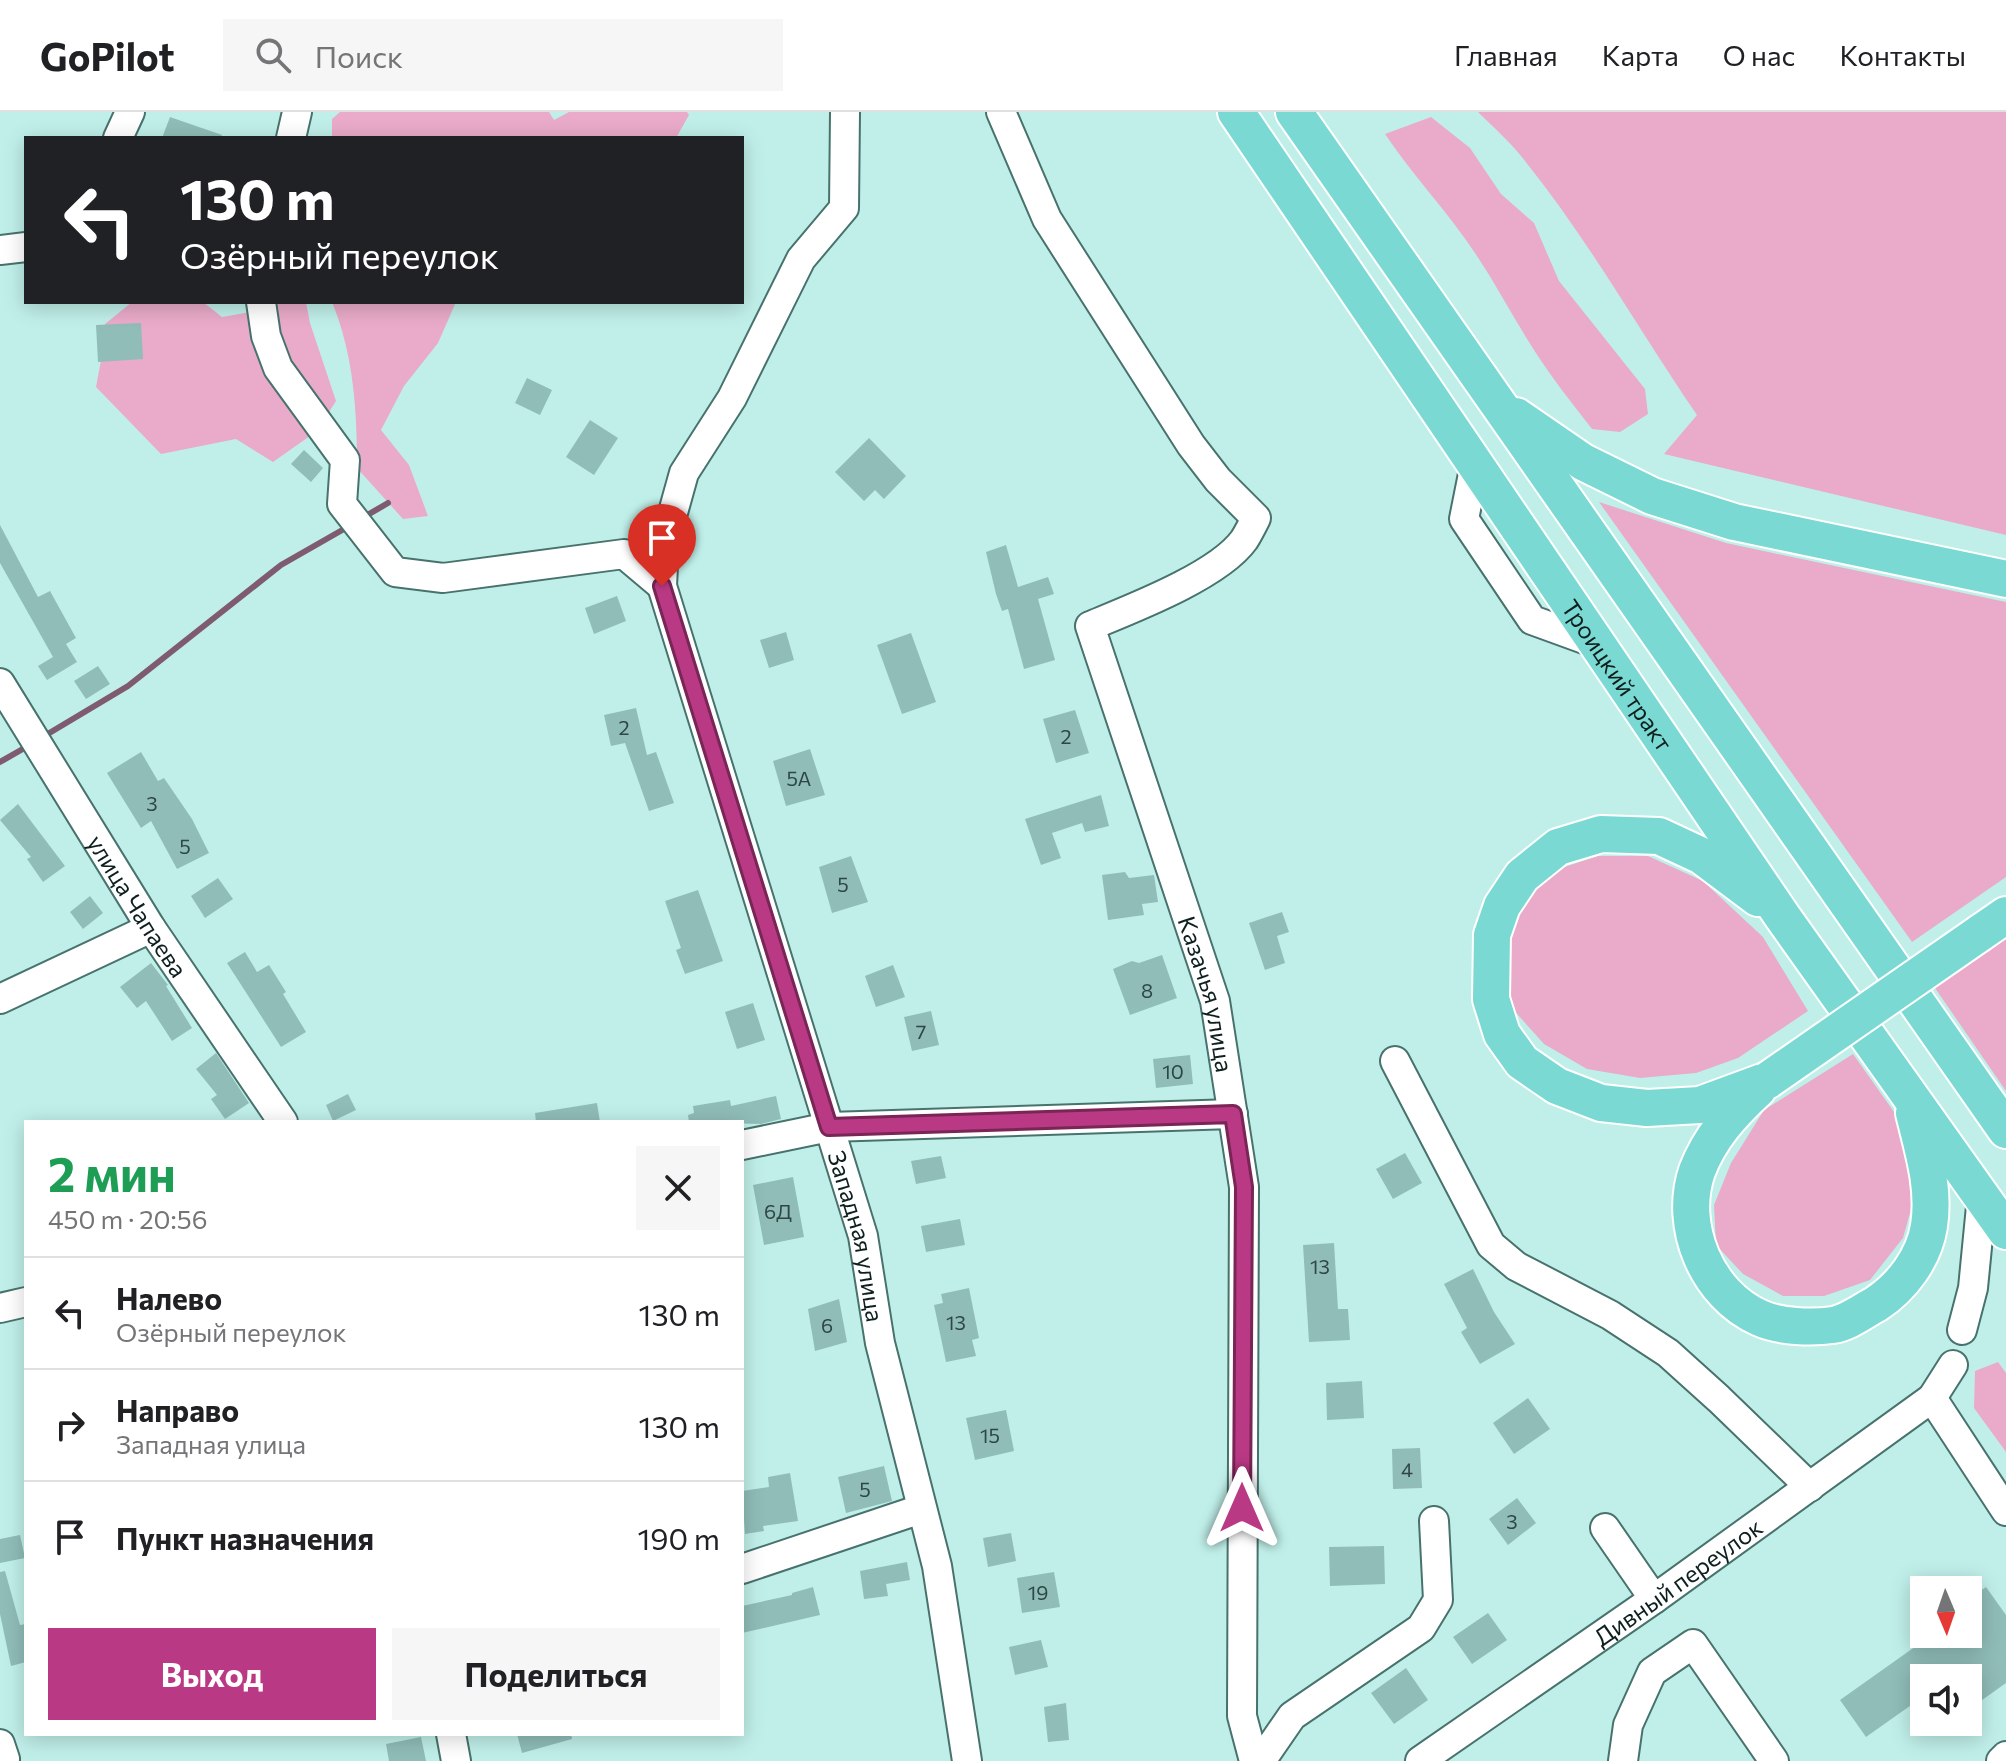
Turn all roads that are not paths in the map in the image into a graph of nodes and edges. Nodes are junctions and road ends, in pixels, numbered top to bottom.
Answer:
1 (130, 112) edge
2 (297, 112) edge
3 (845, 112) edge
4 (1001, 112) edge
5 (1236, 112) edge
6 (1294, 112) edge
7 (119, 136) edge
8 (291, 136) edge
9 (24, 247) edge
10 (0, 250) edge
11 (261, 304) edge
12 (1495, 402) junction
13 (2006, 579) edge
14 (662, 586) junction
15 (0, 683) edge
16 (1782, 916) junction
17 (1993, 924) edge
18 (151, 928) junction
19 (0, 999) edge
20 (1395, 1061) dead end
21 (1768, 1080) junction
22 (1910, 1094) junction
23 (1233, 1114) junction
24 (282, 1120) edge
25 (829, 1127) junction
26 (2006, 1130) edge
27 (744, 1145) edge
28 (1982, 1196) junction
29 (2006, 1231) edge
30 (24, 1302) edge
31 (0, 1308) edge
32 (1962, 1330) dead end
33 (1953, 1365) dead end
34 (1932, 1398) junction
35 (1810, 1487) junction
36 (921, 1509) junction
37 (2006, 1511) edge
38 (1434, 1521) dead end
39 (1605, 1528) dead end
40 (744, 1568) edge
41 (1654, 1599) junction
42 (451, 1736) edge
43 (2006, 1756) edge
44 (456, 1761) edge
45 (967, 1761) edge
46 (1254, 1761) edge
47 (1261, 1761) edge
48 (1420, 1761) edge
49 (1623, 1761) edge
50 (1774, 1761) edge
51 (2001, 1761) edge

1 - 7 street
2 - 8 street
3 - 14 street
4 - 23 street, Казачья улица
5 - 16 main road, Троицкий тракт
6 - 12 main road
9 - 10 street
11 - 14 street
12 - 13 main road
12 - 26 main road
14 - 25 street, Западная улица
15 - 18 street, улица Чапаева
16 - 21 main road
16 - 22 main road, Троицкий тракт
17 - 21 main road, bridge
18 - 19 street
18 - 24 street, улица Чапаева
20 - 35 street
21 - 22 main road
22 - 28 main road, Троицкий тракт
23 - 25 street
23 - 46 street, Казачья улица
25 - 27 street
25 - 36 street, Западная улица
28 - 29 main road, Троицкий тракт
28 - 32 street
30 - 31 street
33 - 34 street
34 - 35 street, Дивный переулок
34 - 37 street
35 - 41 street, Дивный переулок
36 - 40 street
36 - 45 street, Западная улица
38 - 47 street
39 - 41 street
41 - 48 street, Дивный переулок
42 - 44 street
43 - 51 street
49 - 50 street

